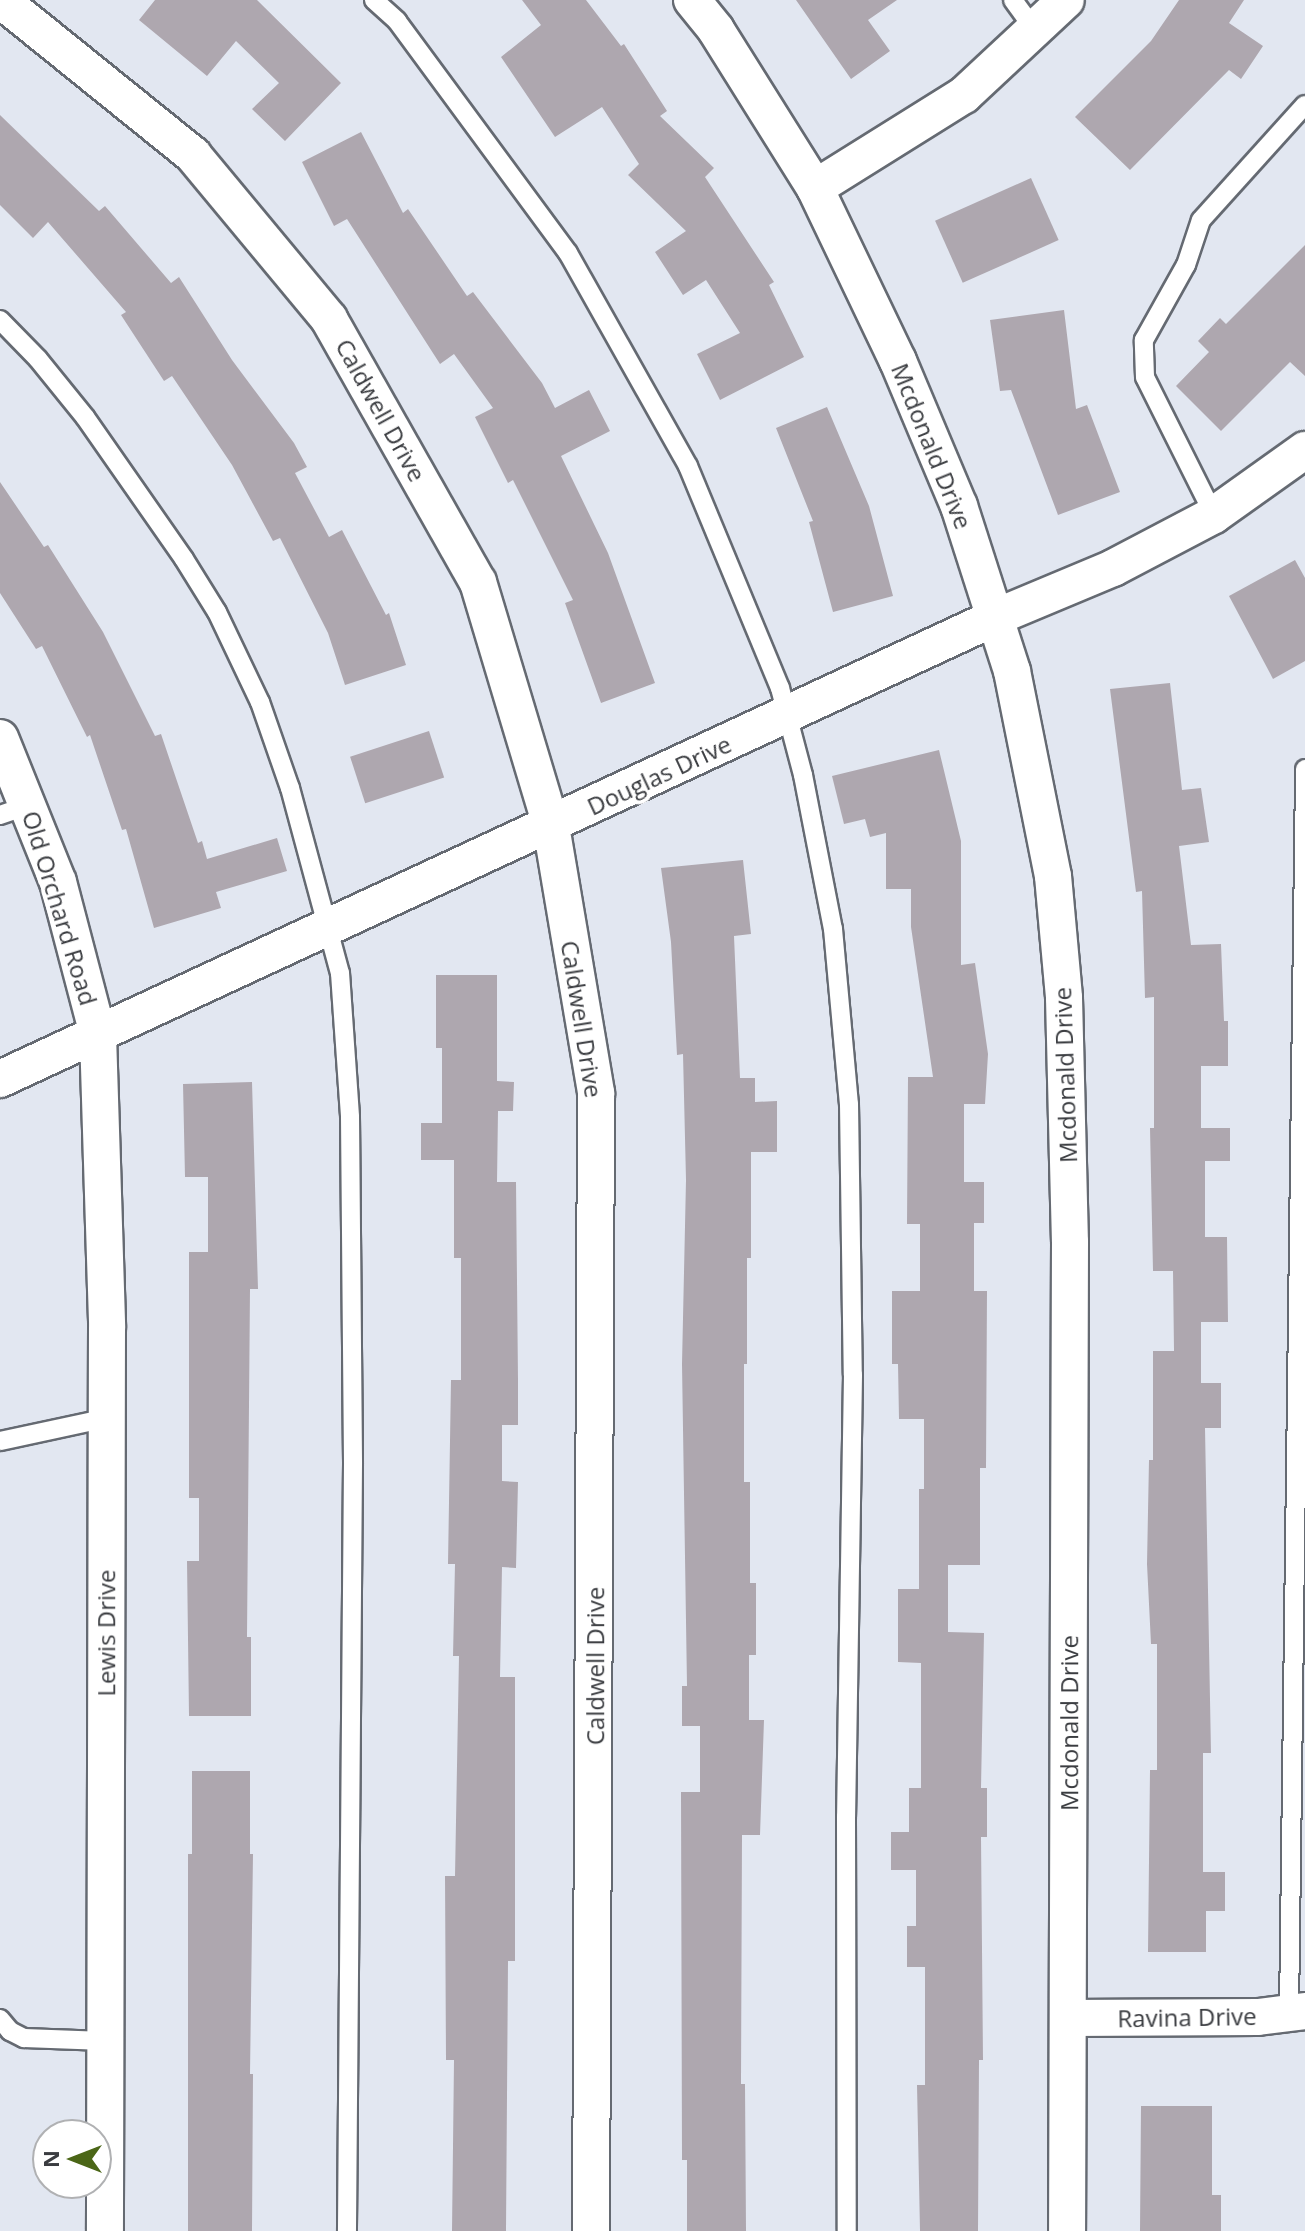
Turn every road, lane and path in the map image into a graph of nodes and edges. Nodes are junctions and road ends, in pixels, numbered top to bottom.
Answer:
1 (1, 0) edge
2 (374, 0) edge
3 (692, 0) edge
4 (1013, 0) edge
5 (1066, 0) edge
6 (1034, 29) junction
7 (1305, 105) edge
8 (815, 188) junction
9 (0, 320) edge
10 (1305, 450) edge
11 (1214, 515) junction
12 (996, 617) junction
13 (789, 714) junction
14 (0, 738) edge
15 (1305, 769) edge
16 (15, 810) edge
17 (551, 826) junction
18 (330, 928) junction
19 (98, 1035) junction
20 (0, 1079) edge
21 (107, 1418) junction
22 (0, 1441) edge
23 (1297, 2012) edge
24 (1068, 2018) junction
25 (0, 2019) edge
26 (105, 2041) junction
27 (105, 2231) edge
28 (347, 2231) edge
29 (591, 2231) edge
30 (847, 2231) edge
31 (1067, 2231) edge

1 - 17 street, Caldwell Drive
2 - 13 lane
3 - 8 street, Mcdonald Drive
4 - 6 lane
5 - 6 street
6 - 8 street
7 - 11 lane
8 - 12 street, Mcdonald Drive
9 - 18 lane
10 - 11 street, Douglas Drive
11 - 12 street, Douglas Drive
12 - 13 street, Douglas Drive
12 - 24 street, Mcdonald Drive
13 - 17 street, Douglas Drive
13 - 30 lane
14 - 16 street, Old Orchard Road
15 - 23 lane
16 - 19 street, Old Orchard Road
17 - 18 street, Douglas Drive
17 - 29 street, Caldwell Drive
18 - 19 street, Douglas Drive
18 - 28 lane
19 - 20 street, Douglas Drive
19 - 21 street, Lewis Drive
21 - 22 lane
21 - 26 street, Lewis Drive
23 - 24 street, Ravina Drive
24 - 31 street, Mcdonald Drive
25 - 26 lane
26 - 27 street, Lewis Drive

